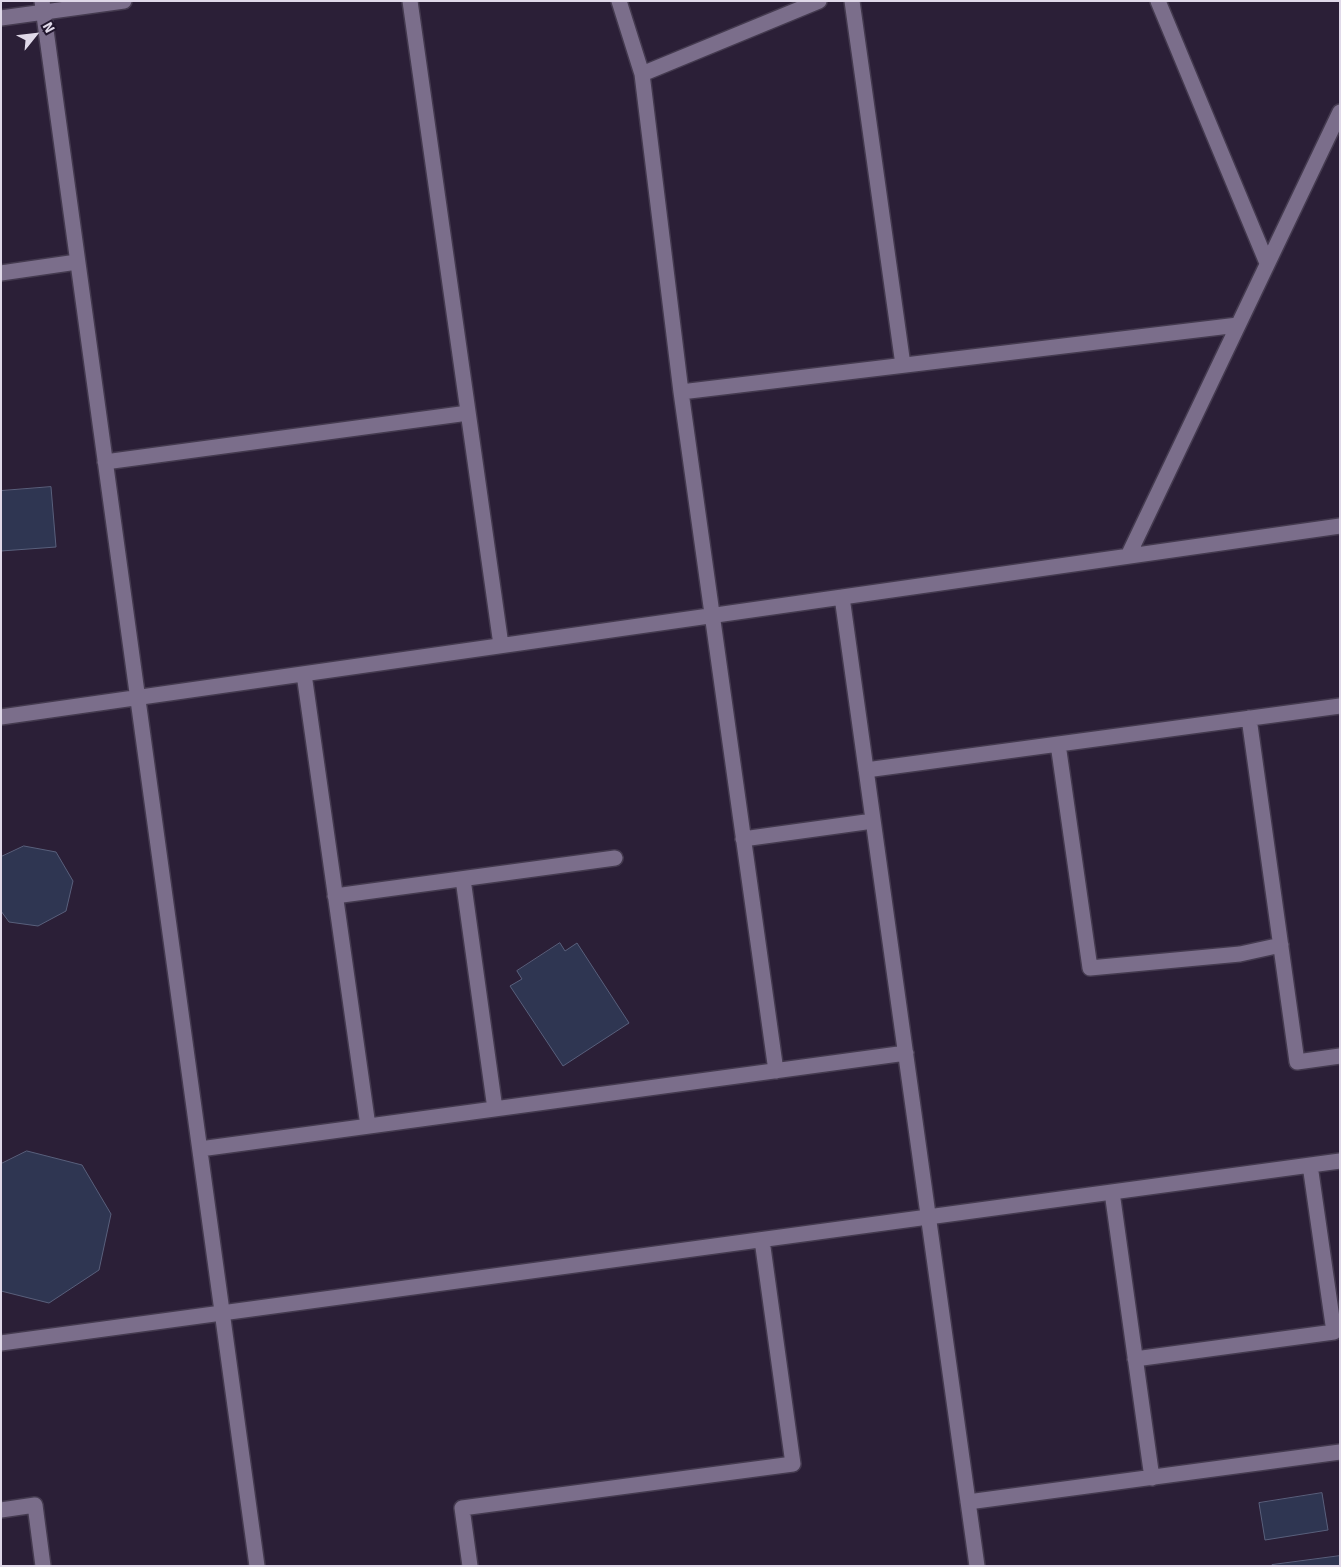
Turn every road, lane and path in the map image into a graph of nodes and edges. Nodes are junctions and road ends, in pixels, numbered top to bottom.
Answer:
1 (124, 1) edge
2 (410, 1) edge
3 (619, 1) edge
4 (819, 1) edge
5 (852, 1) edge
6 (1158, 1) edge
7 (42, 7) edge
8 (1, 18) edge
9 (642, 74) junction
10 (1340, 112) edge
11 (78, 262) junction
12 (1267, 263) junction
13 (1, 273) edge
14 (1238, 324) junction
15 (903, 365) junction
16 (681, 392) junction
17 (468, 413) junction
18 (105, 462) junction
19 (1340, 526) edge
20 (1128, 556) junction
21 (842, 597) junction
22 (712, 615) junction
23 (501, 646) junction
24 (304, 674) junction
25 (138, 698) junction
26 (1340, 706) edge
27 (1, 717) edge
28 (1249, 718) junction
29 (1058, 744) junction
30 (866, 770) junction
31 (873, 821) junction
32 (743, 839) junction
33 (614, 858) dead end
34 (463, 879) junction
35 (335, 896) junction
36 (1281, 945) junction
37 (906, 1053) junction
38 (1340, 1056) edge
39 (776, 1071) junction
40 (495, 1109) junction
41 (368, 1126) junction
42 (200, 1149) junction
43 (1340, 1162) edge
44 (1310, 1166) junction
45 (1112, 1192) junction
46 (928, 1218) junction
47 (762, 1240) junction
48 (222, 1313) junction
49 (1, 1343) edge
50 (1135, 1359) junction
51 (1340, 1452) edge
52 (1152, 1478) junction
53 (968, 1502) junction
54 (1, 1510) edge
55 (43, 1566) edge
56 (257, 1566) edge
57 (470, 1566) edge
58 (977, 1566) edge

1 - 7 street
2 - 17 street
3 - 9 street
4 - 9 street
5 - 15 street
6 - 12 street
7 - 8 street
7 - 11 street
9 - 16 street
10 - 12 street
11 - 13 street
11 - 18 street
12 - 14 street
14 - 15 street
14 - 20 street
15 - 16 street
16 - 22 street
17 - 18 street
17 - 23 street
18 - 25 street
19 - 20 street
20 - 21 street
21 - 22 street
21 - 30 street
22 - 23 street
22 - 32 street
23 - 24 street
24 - 25 street
24 - 35 street
25 - 27 street
25 - 42 street
26 - 28 street
28 - 29 street
28 - 36 street
29 - 30 street
29 - 36 street
30 - 31 street
31 - 32 street
31 - 37 street
32 - 39 street
33 - 34 street
34 - 35 street
34 - 40 street
35 - 41 street
36 - 38 street
37 - 39 street
37 - 46 street
39 - 40 street
40 - 41 street
41 - 42 street
42 - 48 street
43 - 44 street
44 - 45 street
44 - 50 street
45 - 46 street
45 - 50 street
46 - 47 street
46 - 53 street
47 - 48 street
47 - 57 street
48 - 49 street
48 - 56 street
50 - 52 street
51 - 52 street
52 - 53 street
53 - 58 street
54 - 55 street

